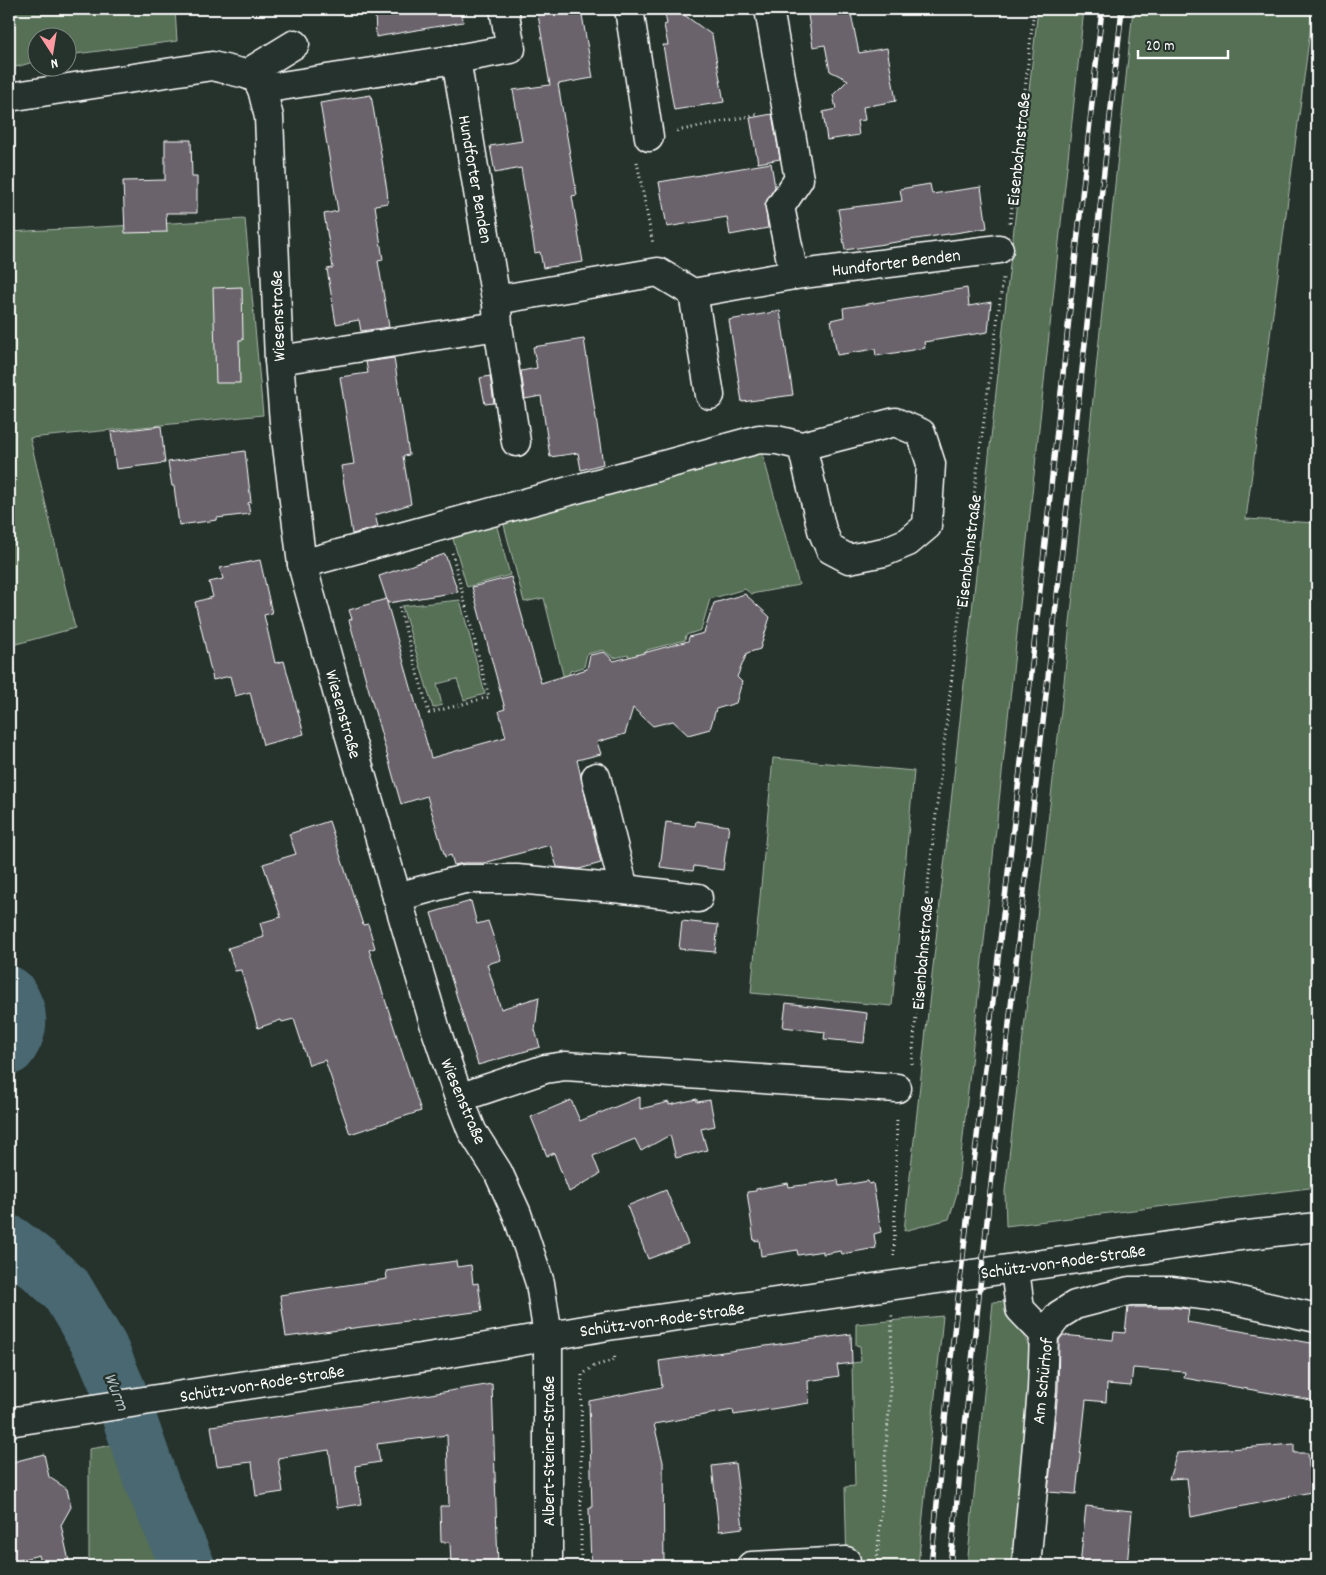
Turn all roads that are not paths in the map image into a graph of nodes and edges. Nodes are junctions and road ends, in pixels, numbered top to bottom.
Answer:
1 (504, 9) edge
2 (629, 9) edge
3 (769, 9) edge
4 (295, 44) dead end
5 (456, 59) junction
6 (254, 81) junction
7 (9, 97) edge
8 (649, 137) road end
9 (1004, 239) road end
10 (794, 275) junction
11 (693, 293) junction
12 (496, 300) junction
13 (498, 326) junction
14 (279, 360) junction
15 (710, 396) dead end
16 (516, 442) dead end
17 (802, 446) junction
18 (302, 564) junction
19 (596, 776) dead end
20 (624, 889) junction
21 (397, 897) junction
22 (698, 898) dead end
23 (897, 1088) road end
24 (459, 1098) junction
25 (1317, 1227) edge
26 (1015, 1269) junction
27 (1317, 1318) edge
28 (1044, 1334) junction
29 (548, 1336) junction
30 (9, 1422) edge
31 (846, 1561) dead end
32 (548, 1566) edge
33 (751, 1566) edge
34 (1026, 1566) edge

1 - 5 street
2 - 8 street
3 - 10 street
4 - 6 street
5 - 6 street
5 - 12 street, Hundforter Benden
6 - 7 street
6 - 14 street, Wiesenstraße
9 - 10 street, Hundforter Benden
10 - 11 street, Hundforter Benden
11 - 12 street
11 - 15 street
12 - 13 street, Hundforter Benden
13 - 14 street
13 - 16 street, Hundforter Benden
14 - 18 street, Wiesenstraße
17 - 17 street
17 - 18 street
18 - 21 street, Wiesenstraße
19 - 20 street
20 - 21 street
20 - 22 street
21 - 24 street, Wiesenstraße
23 - 24 street
24 - 29 street, Wiesenstraße
25 - 26 street, Schütz-von-Rode-Straße
26 - 28 street
26 - 29 street, Schütz-von-Rode-Straße
27 - 28 street, Am Schürhof
28 - 34 street, Am Schürhof
29 - 30 street, Schütz-von-Rode-Straße
29 - 32 street, Albert-Steiner-Straße
31 - 33 street

